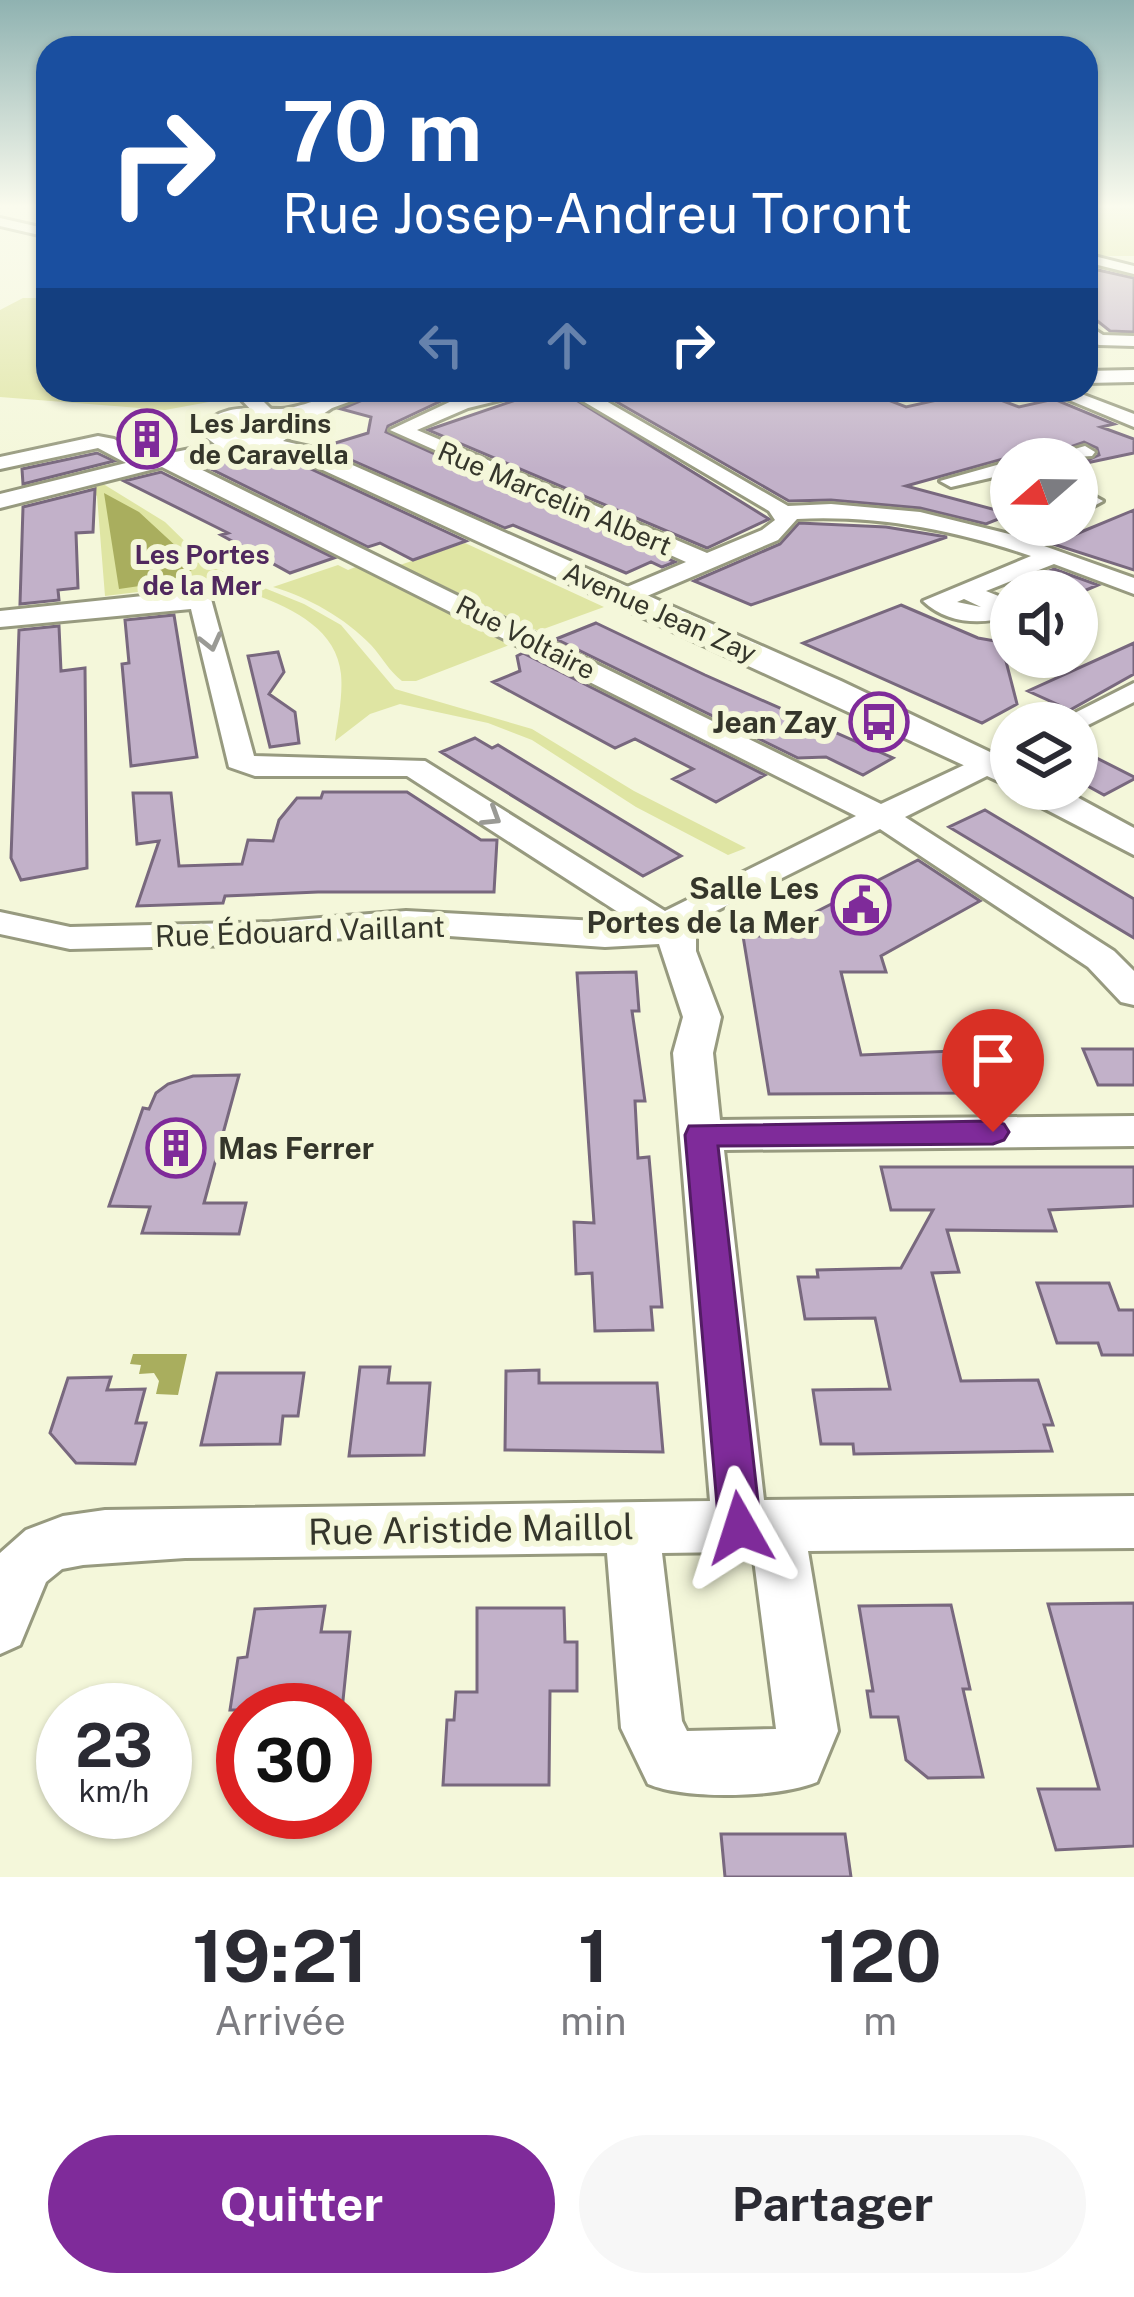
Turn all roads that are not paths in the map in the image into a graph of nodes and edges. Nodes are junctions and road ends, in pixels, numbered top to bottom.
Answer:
1 (1098, 337) edge
2 (1134, 341) edge
3 (1134, 376) edge
4 (1098, 377) edge
5 (236, 402) edge
6 (254, 402) edge
7 (338, 402) edge
8 (468, 402) edge
9 (594, 402) edge
10 (1085, 402) edge
11 (1134, 421) edge
12 (287, 427) junction
13 (229, 437) junction
14 (0, 464) edge
15 (157, 464) junction
16 (990, 472) edge
17 (951, 481) dead end
18 (0, 501) edge
19 (783, 513) junction
20 (990, 535) edge
21 (1026, 546) edge
22 (1054, 556) junction
23 (707, 562) junction
24 (1134, 587) edge
25 (964, 590) dead end
26 (624, 597) junction
27 (0, 619) edge
28 (1134, 692) edge
29 (1098, 709) edge
30 (990, 758) edge
31 (990, 770) edge
32 (1074, 810) edge
33 (881, 816) junction
34 (1134, 842) edge
35 (0, 923) edge
36 (673, 932) junction
37 (1134, 993) edge
38 (1134, 1131) edge
39 (701, 1135) junction
40 (1134, 1522) edge
41 (632, 1527) junction
42 (759, 1528) junction
43 (0, 1625) edge

1 - 2 street
3 - 4 street
5 - 13 street
6 - 12 street
7 - 12 street
8 - 23 street, Rue Marcelin Albert
9 - 19 street
10 - 11 street
12 - 13 street, Avenue Jean Zay
12 - 13 street
12 - 26 street, Avenue Jean Zay
13 - 15 street
14 - 15 street, Rue Voltaire
15 - 18 street
15 - 33 street, Rue Voltaire
16 - 17 street
19 - 20 street
19 - 23 street
21 - 22 street
22 - 24 street
22 - 25 street
23 - 26 street
26 - 30 street, Avenue Jean Zay
27 -> 36 street
28 - 29 street
31 - 33 street
32 - 34 street
33 - 36 street
33 - 37 street, Rue Voltaire
35 - 36 street, Rue Édouard Vaillant
36 - 39 street
38 - 39 street
39 - 42 street
40 - 42 street, Rue Aristide Maillol
41 - 42 street, Rue Aristide Maillol
41 - 42 street
41 - 43 street, Rue Aristide Maillol

